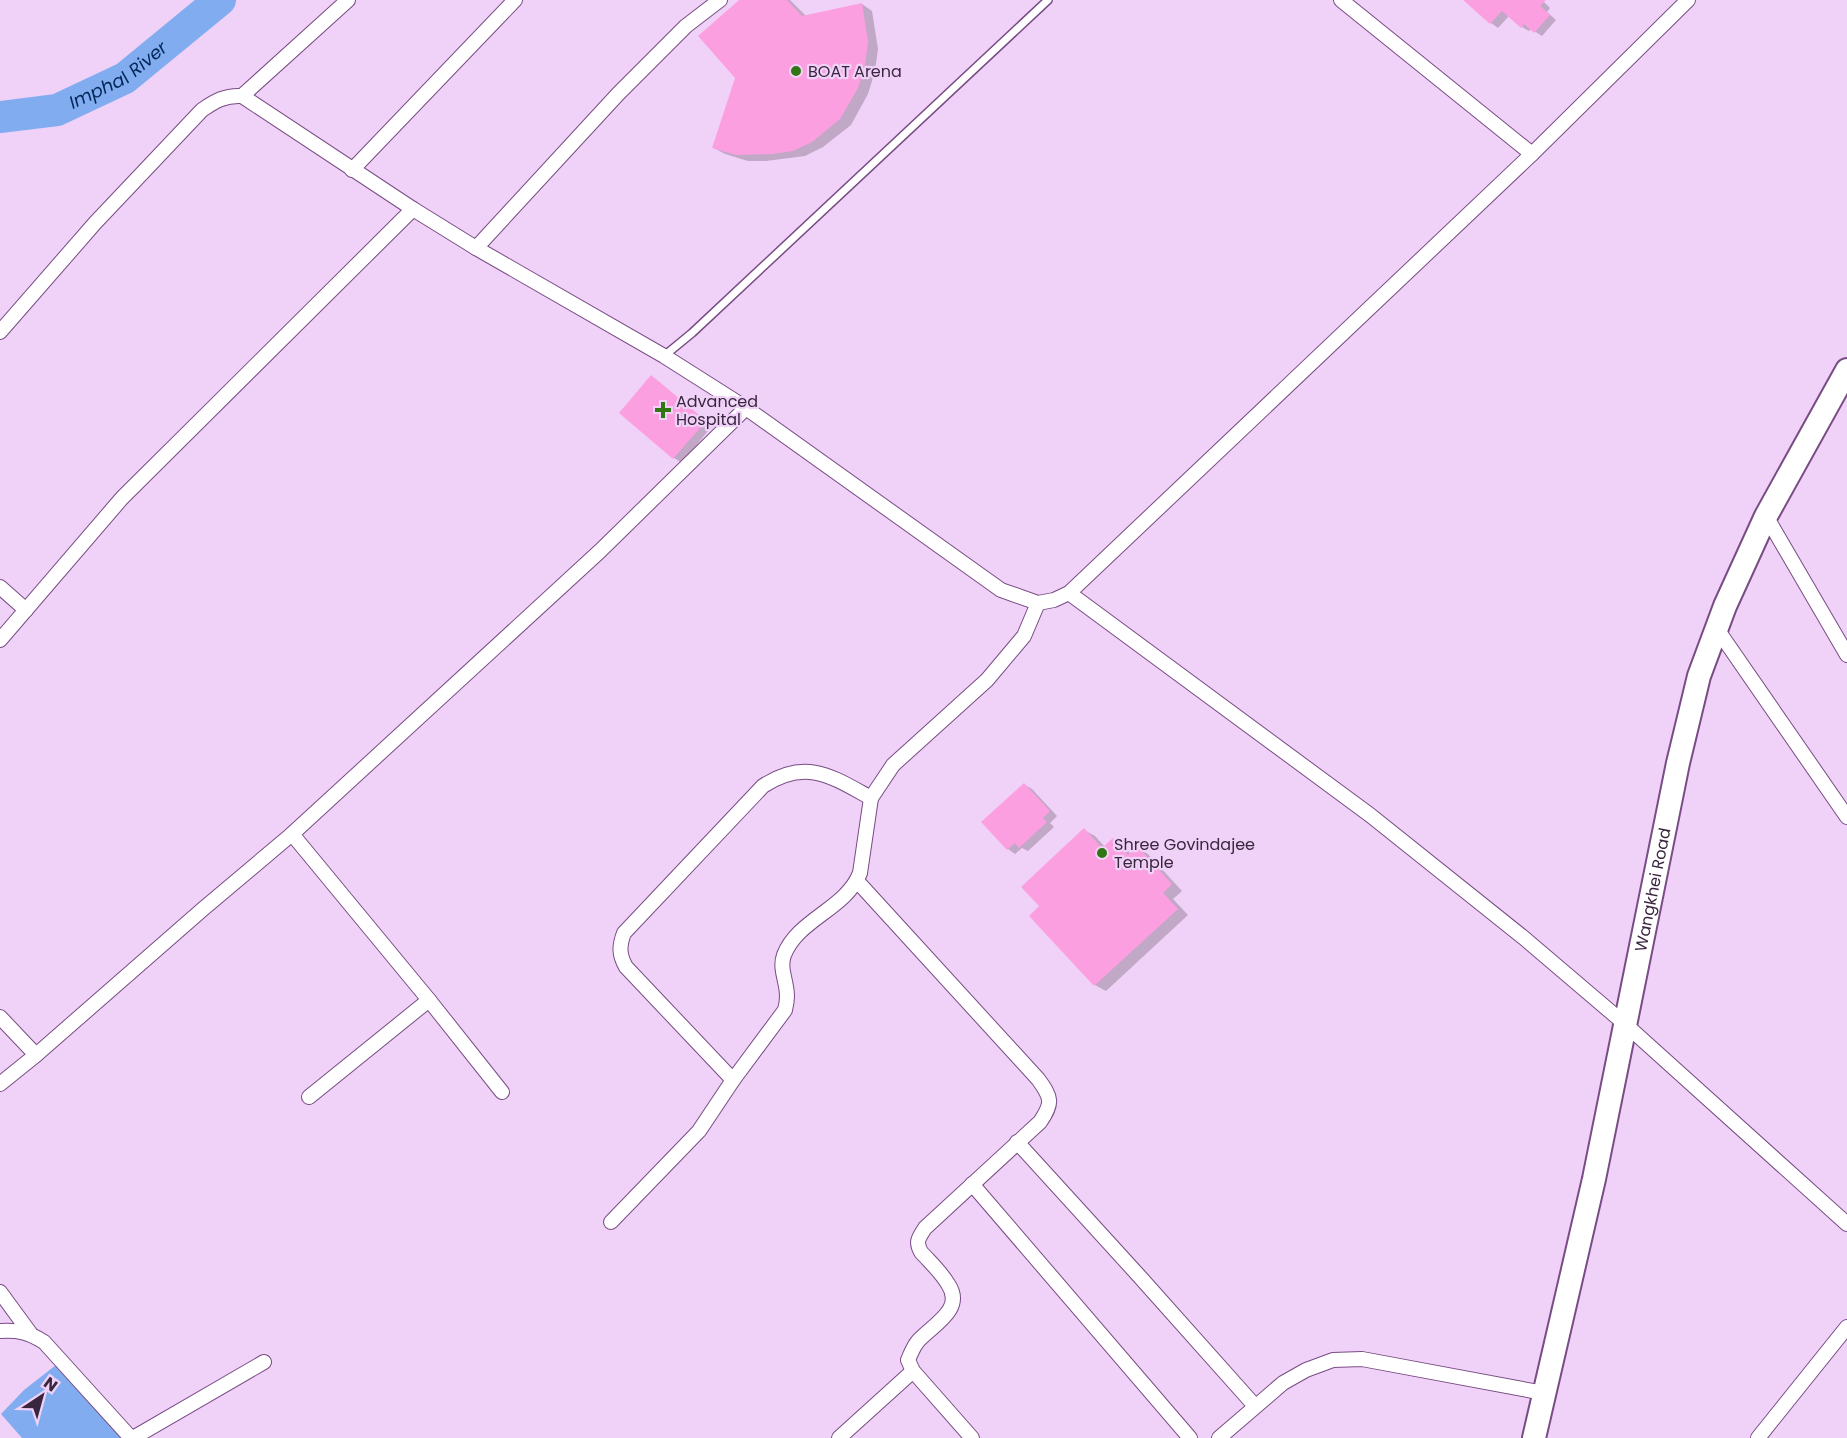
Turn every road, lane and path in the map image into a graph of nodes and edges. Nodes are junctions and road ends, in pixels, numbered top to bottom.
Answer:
1 (348, 0) edge
2 (515, 0) edge
3 (720, 0) edge
4 (1048, 0) edge
5 (1341, 0) edge
6 (1688, 0) edge
7 (242, 96) junction
8 (1532, 154) junction
9 (352, 171) junction
10 (413, 209) junction
11 (477, 248) junction
12 (0, 332) edge
13 (664, 356) junction
14 (1847, 370) edge
15 (746, 408) junction
16 (1766, 516) junction
17 (0, 587) edge
18 (1069, 593) junction
19 (1038, 603) junction
20 (26, 610) junction
21 (1717, 629) junction
22 (0, 640) edge
23 (1847, 655) edge
24 (871, 798) junction
25 (1847, 817) edge
26 (292, 834) junction
27 (857, 881) junction
28 (429, 1000) junction
29 (0, 1017) edge
30 (1625, 1024) junction
31 (36, 1055) junction
32 (733, 1080) junction
33 (0, 1084) edge
34 (502, 1092) dead end
35 (309, 1097) dead end
36 (1017, 1142) junction
37 (972, 1185) junction
38 (1845, 1218) edge
39 (612, 1222) dead end
40 (0, 1292) edge
41 (1847, 1327) edge
42 (0, 1331) edge
43 (30, 1333) junction
44 (264, 1362) dead end
45 (913, 1371) junction
46 (1544, 1393) junction
47 (1255, 1406) junction
48 (132, 1438) edge
49 (839, 1438) edge
50 (972, 1438) edge
51 (1190, 1438) edge
52 (1219, 1438) edge
53 (1534, 1438) edge
54 (1758, 1438) edge

1 - 7 street
2 - 9 street
3 - 11 street
4 - 13 lane
5 - 8 street
6 - 8 street
7 - 9 street
7 - 12 street
8 - 18 street
9 - 10 street
10 - 11 street
10 - 20 street
11 - 13 street
13 - 15 street
14 - 16 main road, Wangkhei Road
15 - 19 street
15 - 26 street
16 - 21 main road, Wangkhei Road
16 - 23 street
17 - 20 street
18 - 19 street
18 - 30 street
19 - 24 street
20 - 22 street
21 - 25 street
21 - 30 main road, Wangkhei Road
24 - 27 street
24 - 32 street
26 - 28 street
26 - 31 street
27 - 32 street
27 - 36 street
28 - 34 street
28 - 35 street
29 - 31 street
30 - 38 street
30 - 46 main road, Wangkhei Road
31 - 33 street
32 - 39 street
36 - 37 street
36 - 47 street
37 - 45 street
37 - 51 street
40 - 43 street
41 - 54 street
42 - 43 street
43 - 48 street
44 - 48 street
45 - 49 street
45 - 50 street
46 - 47 street
46 - 53 main road, Wangkhei Road
47 - 52 street

